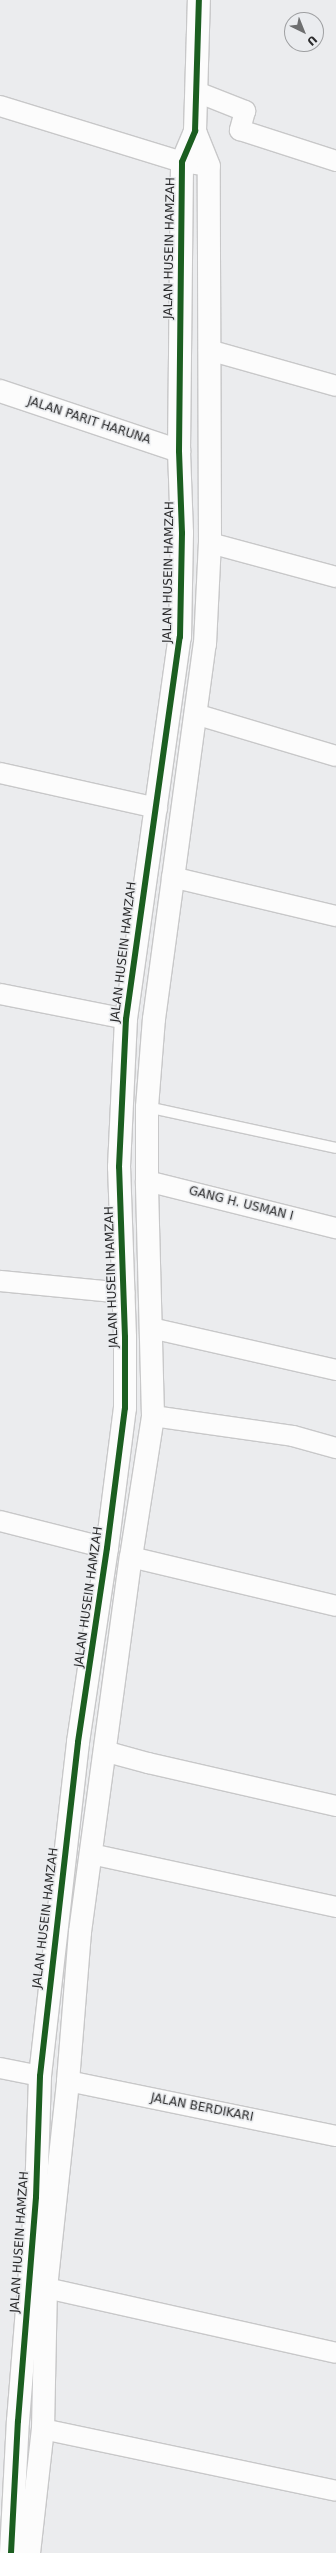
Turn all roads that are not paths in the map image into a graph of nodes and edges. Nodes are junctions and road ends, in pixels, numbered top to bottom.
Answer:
1 (199, 0) edge
2 (196, 92) junction
3 (0, 106) edge
4 (195, 131) junction
5 (336, 161) edge
6 (182, 162) junction
7 (209, 166) junction
8 (208, 350) junction
9 (336, 386) edge
10 (0, 391) edge
11 (179, 450) junction
12 (210, 543) junction
13 (336, 577) edge
14 (195, 714) junction
15 (336, 756) edge
16 (0, 774) edge
17 (156, 808) junction
18 (172, 877) junction
19 (336, 916) edge
20 (0, 994) edge
21 (126, 1019) junction
22 (147, 1107) junction
23 (336, 1148) edge
24 (147, 1181) junction
25 (336, 1228) edge
26 (0, 1281) edge
27 (124, 1294) junction
28 (151, 1328) junction
29 (336, 1370) edge
30 (152, 1416) junction
31 (336, 1448) edge
32 (0, 1520) edge
33 (107, 1548) junction
34 (131, 1557) junction
35 (336, 1606) edge
36 (104, 1751) junction
37 (336, 1806) edge
38 (91, 1854) junction
39 (336, 1907) edge
40 (55, 1930) junction
41 (80, 1932) junction
42 (0, 2068) edge
43 (40, 2076) junction
44 (68, 2081) junction
45 (336, 2136) edge
46 (45, 2199) junction
47 (46, 2288) junction
48 (336, 2353) edge
49 (43, 2429) junction
50 (336, 2491) edge
51 (11, 2553) edge
52 (29, 2553) edge

1 - 2 street, JALAN HUSEIN HAMZAH
2 - 4 street, JALAN HUSEIN HAMZAH
2 - 5 street
3 - 6 street
4 - 6 street, JALAN HUSEIN HAMZAH
4 - 7 street, JALAN HUSEIN HAMZAH
6 - 7 street
6 - 11 street, JALAN HUSEIN HAMZAH
7 - 8 street, JALAN HUSEIN HAMZAH
8 - 9 street
8 - 12 street, JALAN HUSEIN HAMZAH
10 - 11 street, JALAN PARIT HARUNA
11 - 17 street, JALAN HUSEIN HAMZAH
12 - 13 street
12 - 14 street, JALAN HUSEIN HAMZAH
14 - 15 street
14 - 18 street, JALAN HUSEIN HAMZAH
16 - 17 street
17 - 21 street, JALAN HUSEIN HAMZAH
18 - 19 street
18 - 22 street, JALAN HUSEIN HAMZAH
20 - 21 street
21 - 27 street, JALAN HUSEIN HAMZAH
22 - 23 lane
22 - 24 street, JALAN HUSEIN HAMZAH
24 - 25 street, GANG H. USMAN I
24 - 28 street, JALAN HUSEIN HAMZAH
26 - 27 street
27 - 33 street, JALAN HUSEIN HAMZAH
28 - 29 street
28 - 30 street, JALAN HUSEIN HAMZAH
30 - 31 street
30 - 34 street, JALAN HUSEIN HAMZAH
32 - 33 street
33 - 40 street, JALAN HUSEIN HAMZAH
34 - 35 street
34 - 36 street, JALAN HUSEIN HAMZAH
36 - 37 street
36 - 38 street, JALAN HUSEIN HAMZAH
38 - 39 street
38 - 41 street, JALAN HUSEIN HAMZAH
40 - 41 street
40 - 43 street, JALAN HUSEIN HAMZAH
41 - 44 street, JALAN HUSEIN HAMZAH
42 - 43 street
43 - 46 street, JALAN HUSEIN HAMZAH
44 - 45 street, JALAN BERDIKARI
44 - 46 street, JALAN HUSEIN HAMZAH
46 - 47 street, JALAN HUSEIN HAMZAH
46 - 51 street, JALAN HUSEIN HAMZAH
47 - 48 street
47 - 49 street, JALAN HUSEIN HAMZAH
49 - 50 street
49 - 52 street, JALAN HUSEIN HAMZAH

